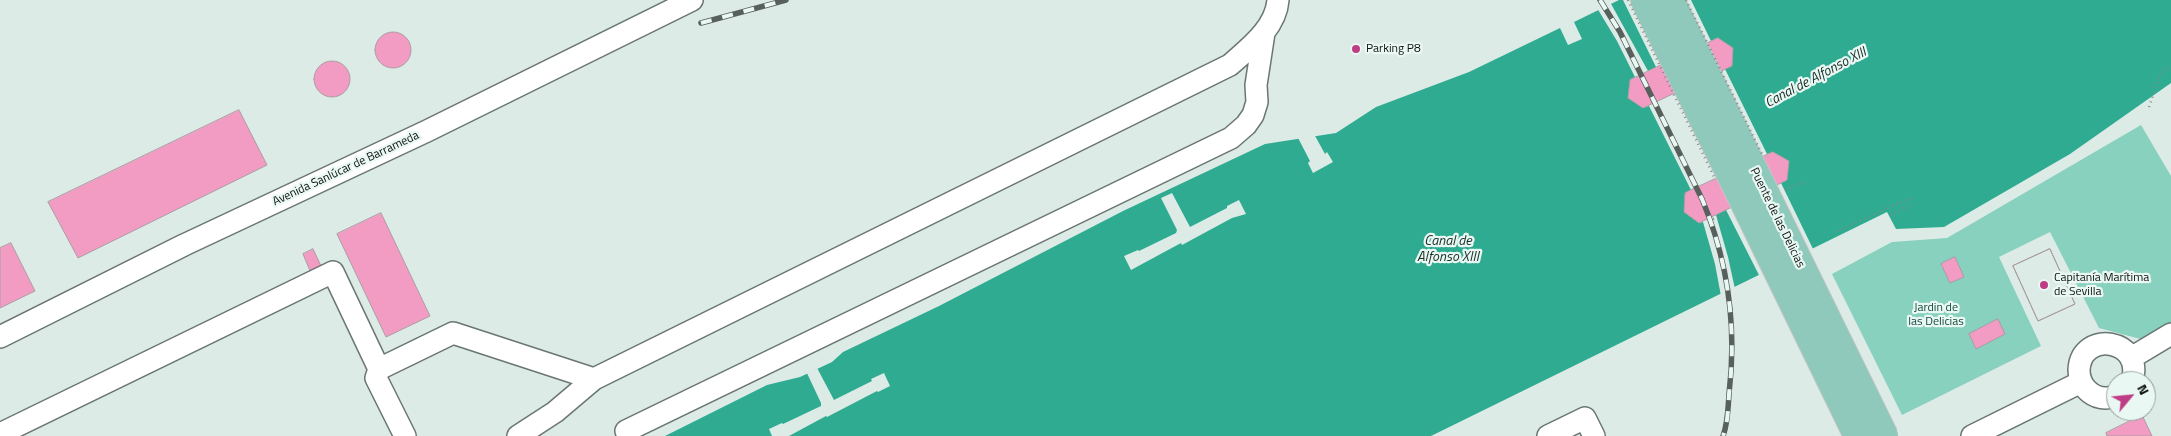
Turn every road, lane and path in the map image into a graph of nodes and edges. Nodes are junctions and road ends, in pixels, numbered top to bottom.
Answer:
1 (692, 0) edge
2 (1278, 0) edge
3 (1645, 0) edge
4 (1670, 0) edge
5 (1264, 33) junction
6 (2171, 67) edge
7 (2149, 106) dead end
8 (1911, 198) dead end
9 (1914, 204) dead end
10 (1890, 215) dead end
11 (1837, 231) dead end
12 (2171, 334) edge
13 (0, 337) edge
14 (2131, 358) junction
15 (379, 369) junction
16 (2133, 371) edge
17 (594, 379) junction
18 (2081, 382) junction
19 (2106, 397) edge
20 (626, 431) dead end
21 (0, 434) edge
22 (404, 436) edge
23 (518, 436) edge
24 (1548, 436) edge
25 (1594, 436) edge
26 (1858, 436) edge
27 (1884, 436) edge
28 (1972, 436) edge

1 - 13 street, Avenida Sanlúcar de Barrameda
2 - 5 street
3 - 26 main road, Puente de las Delicias, bridge
4 - 27 main road, Puente de las Delicias, bridge
5 - 17 street
5 - 20 street
6 - 7 path
8 - 11 path
9 - 10 path
12 - 14 street
14 - 16 street
14 - 18 street
15 - 17 street
15 - 21 street
15 - 22 street
17 - 23 street
18 - 19 street
18 - 28 street
24 - 25 street

